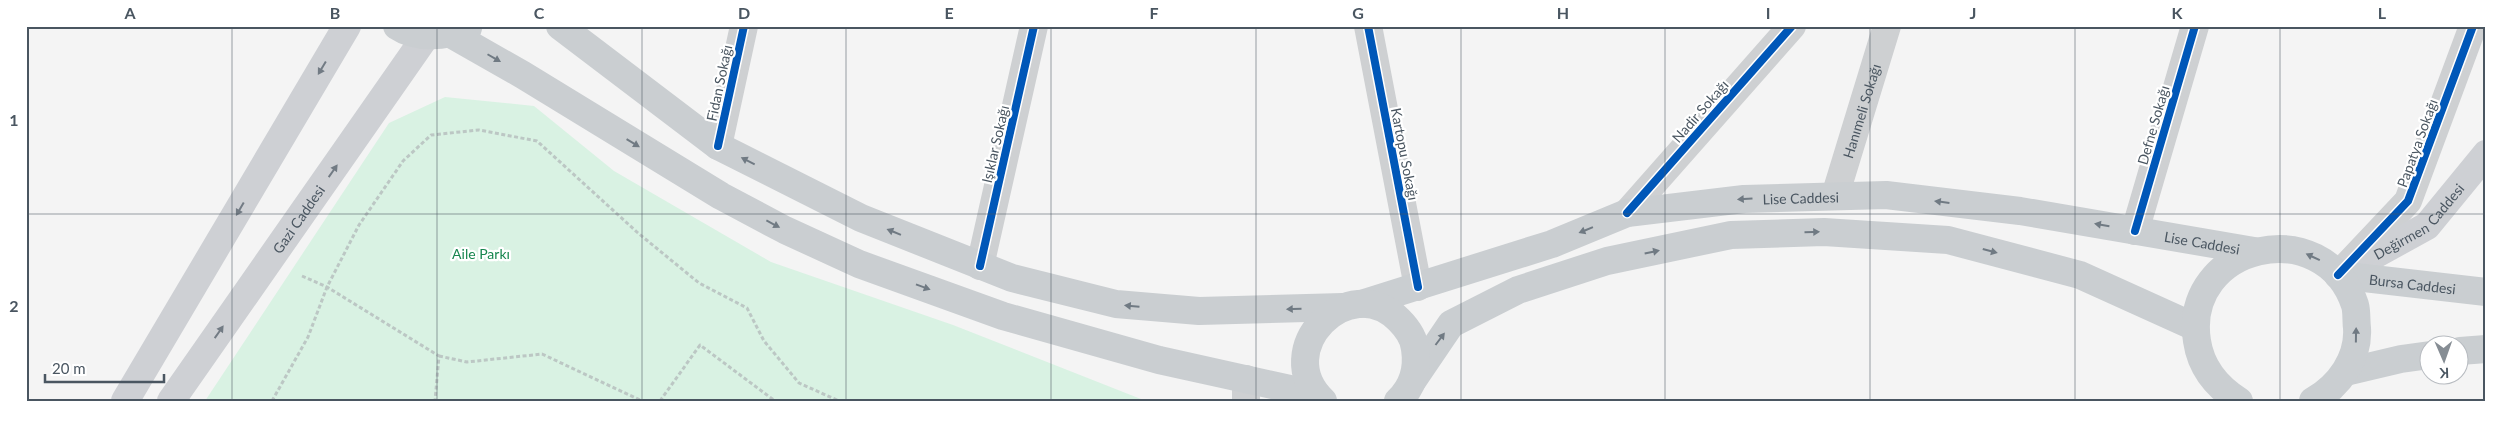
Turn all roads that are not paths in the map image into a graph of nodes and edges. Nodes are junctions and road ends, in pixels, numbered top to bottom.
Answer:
1 (347, 26) edge
2 (397, 26) edge
3 (560, 26) edge
4 (744, 26) edge
5 (1034, 26) edge
6 (1368, 26) edge
7 (1792, 26) edge
8 (1887, 26) edge
9 (2195, 26) edge
10 (2473, 26) edge
11 (450, 32) edge
12 (718, 146) junction
13 (2486, 154) edge
14 (1835, 196) junction
15 (1627, 213) junction
16 (2135, 231) junction
17 (2254, 251) junction
18 (980, 266) junction
19 (2338, 275) junction
20 (1418, 287) junction
21 (2486, 292) edge
22 (1352, 306) junction
23 (2195, 328) junction
24 (2486, 349) edge
25 (2470, 350) edge
26 (2420, 356) edge
27 (2346, 372) junction
28 (2210, 375) junction
29 (1246, 390) edge
30 (1406, 390) edge
31 (1320, 398) edge
32 (125, 401) edge
33 (171, 401) edge
34 (2202, 401) edge
35 (2239, 401) edge
36 (2313, 401) edge

1 -> 32 main road
2 - 11 main road
3 - 12 main road
4 - 12 street, Fidan Sokağı
5 - 18 street, Işıklar Sokağı
6 - 20 street, Kartopu Sokağı
7 - 15 street, Nadir Sokağı
8 - 14 street, Hanımeli Sokağı
9 - 16 street, Defne Sokağı
10 - 19 street, Papatya Sokağı
11 -> 29 main road
33 -> 11 main road, Gazi Caddesi
18 -> 12 main road
13 - 19 main road, Değirmen Caddesi
14 -> 15 main road, Lise Caddesi
16 -> 14 main road, Lise Caddesi
15 -> 20 main road, Lise Caddesi
16 - 17 main road, Lise Caddesi
19 -> 17 main road
17 - 23 main road
22 -> 18 main road
19 - 21 main road, Bursa Caddesi
27 -> 19 main road
20 - 22 main road, Lise Caddesi
22 - 30 main road
22 - 31 main road
23 - 28 main road
30 -> 23 main road
24 - 25 main road
26 - 27 main road
27 - 36 main road
28 - 34 main road
28 - 35 main road
29 - 31 main road

